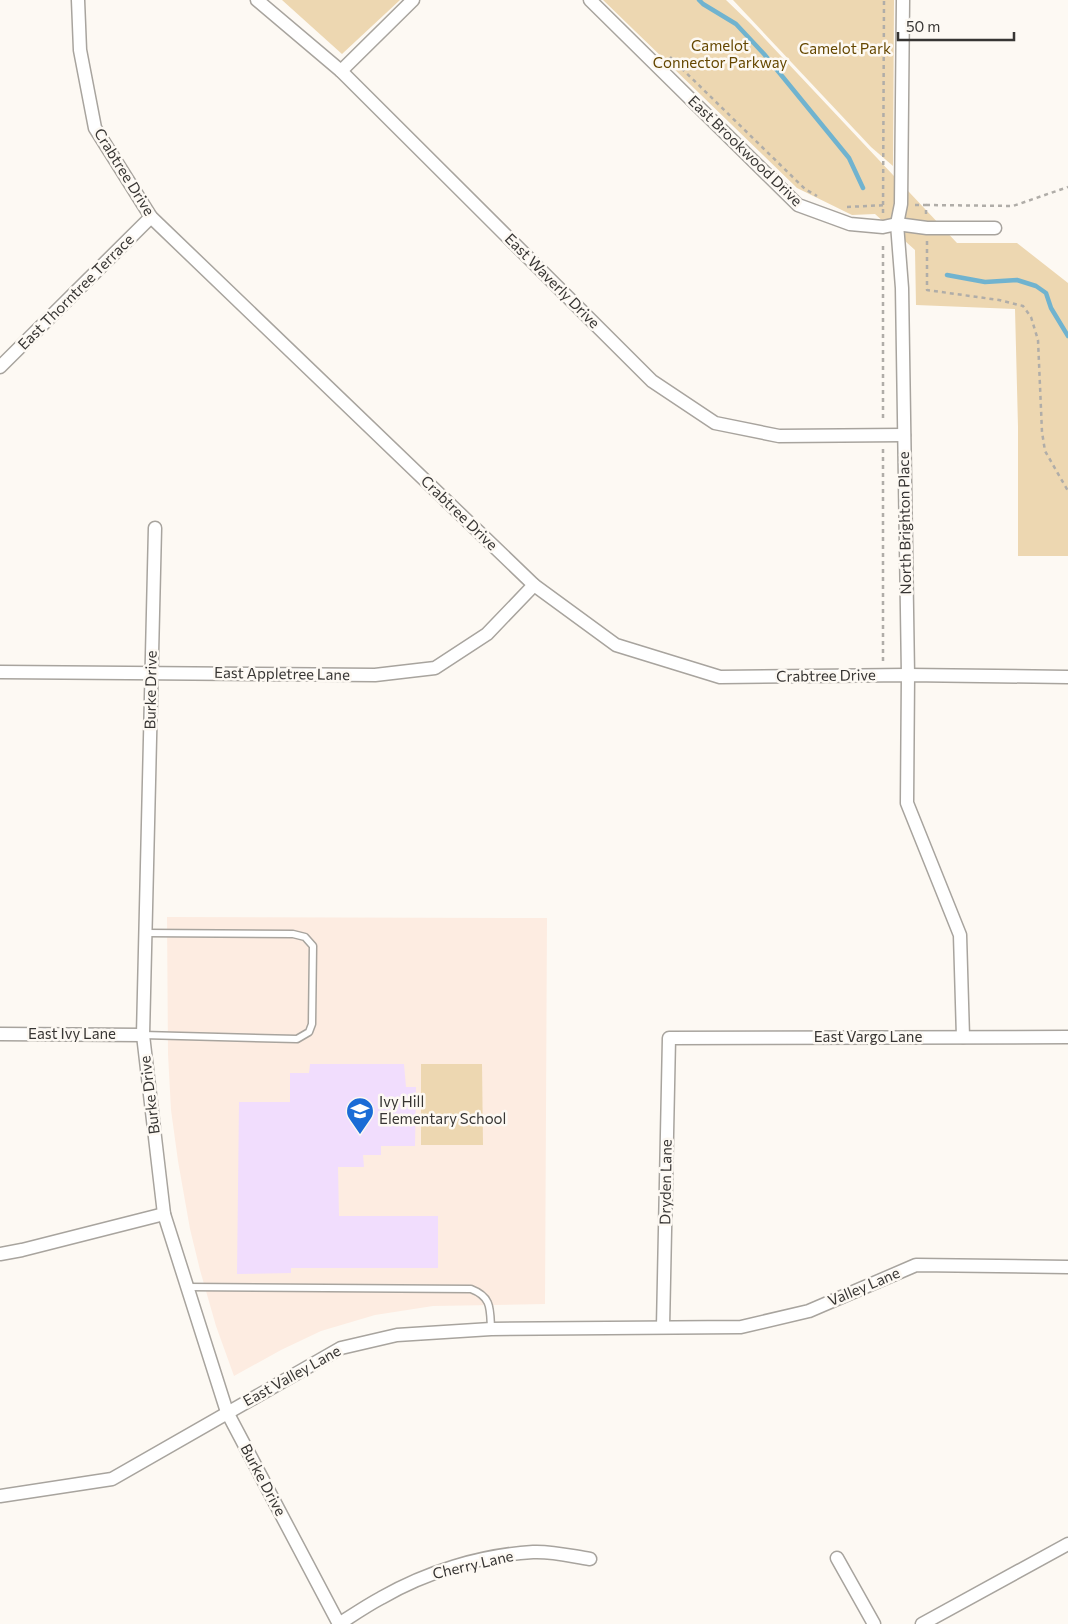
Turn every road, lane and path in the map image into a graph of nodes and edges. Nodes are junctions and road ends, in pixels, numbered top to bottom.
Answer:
1 (78, 0) edge
2 (257, 0) edge
3 (413, 0) edge
4 (590, 0) edge
5 (884, 0) edge
6 (903, 0) edge
7 (341, 71) junction
8 (1068, 186) edge
9 (926, 205) dead end
10 (151, 217) junction
11 (898, 224) junction
12 (883, 227) junction
13 (995, 228) dead end
14 (0, 367) edge
15 (883, 435) junction
16 (904, 435) junction
17 (155, 528) dead end
18 (534, 585) junction
19 (0, 672) edge
20 (152, 672) junction
21 (908, 675) junction
22 (883, 676) junction
23 (1068, 677) edge
24 (146, 933) junction
25 (0, 1034) edge
26 (143, 1035) junction
27 (963, 1037) junction
28 (1068, 1037) edge
29 (669, 1038) joint
30 (164, 1214) junction
31 (0, 1254) edge
32 (1068, 1267) edge
33 (188, 1288) junction
34 (663, 1326) junction
35 (491, 1329) junction
36 (227, 1412) junction
37 (0, 1496) edge
38 (1068, 1544) edge
39 (838, 1558) dead end
40 (590, 1559) dead end
41 (339, 1624) edge
42 (874, 1624) edge
43 (922, 1624) edge

1 - 10 street, Crabtree Drive
2 - 7 street, East Waverly Drive
3 - 7 street
4 - 12 street, East Brookwood Drive
5 - 12 path
6 - 11 street, North Brighton Place
7 - 15 street, East Waverly Drive
8 - 9 path
10 - 14 street, East Thorntree Terrace
10 - 18 street, Crabtree Drive
11 - 12 street, East Brookwood Drive
11 - 13 street, East Brookwood Drive
11 - 16 street, North Brighton Place
12 - 15 path
15 - 16 street, East Waverly Drive
15 - 22 path
16 - 21 street, North Brighton Place
17 - 20 street, Burke Drive
18 - 20 street, East Appletree Lane
18 - 22 street, Crabtree Drive
19 - 20 street, East Appletree Lane
20 - 24 street, Burke Drive
21 - 22 street, Crabtree Drive
21 - 23 street, Crabtree Drive
21 - 27 street, North Brighton Place
24 - 26 street, Burke Drive
24 - 26 lane
25 - 26 street, East Ivy Lane
26 - 30 street, Burke Drive
27 - 28 street, East Vargo Lane
27 - 29 street, East Vargo Lane
29 - 34 street, Dryden Lane
30 - 31 street
30 - 33 street, Burke Drive
32 - 34 street, Valley Lane
33 - 35 lane
33 - 36 street, Burke Drive
34 - 35 street, East Valley Lane
35 - 36 street, East Valley Lane
36 - 37 street, East Valley Lane
36 - 41 street, Burke Drive
38 - 43 street
39 - 42 street
40 - 41 street, Cherry Lane

